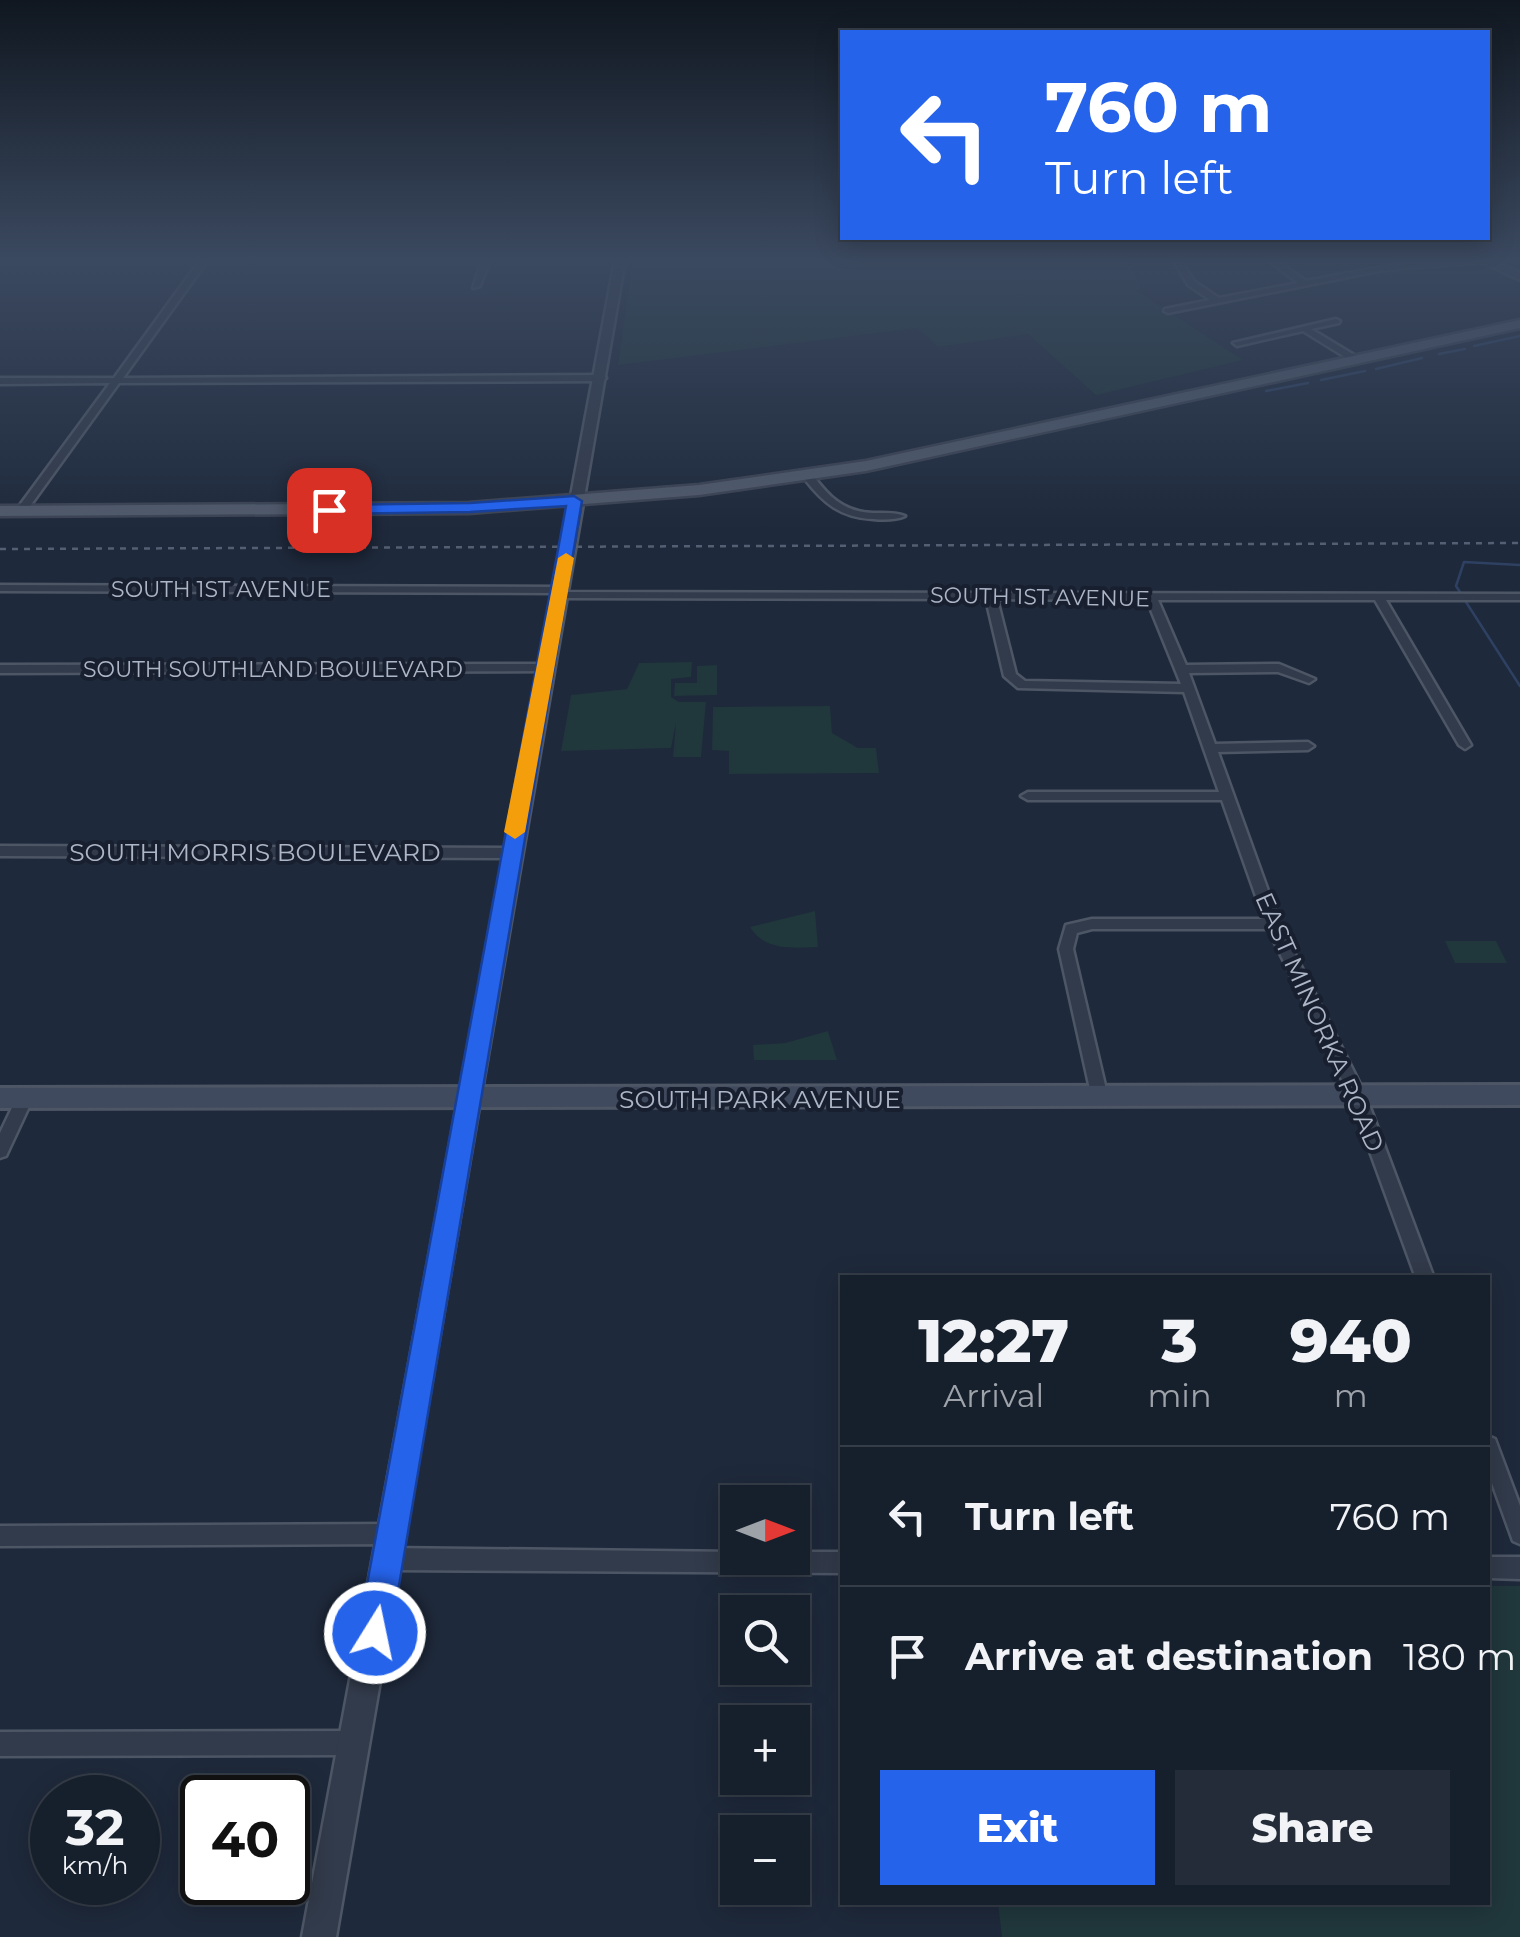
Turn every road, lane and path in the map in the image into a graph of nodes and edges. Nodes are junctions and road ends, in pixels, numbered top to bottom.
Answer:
1 (137, 350) edge
2 (606, 350) edge
3 (1340, 350) edge
4 (1400, 350) edge
5 (1356, 360) junction
6 (602, 378) junction
7 (0, 380) edge
8 (115, 380) junction
9 (808, 476) junction
10 (574, 501) junction
11 (0, 511) edge
12 (22, 511) junction
13 (900, 516) dead end
14 (0, 588) edge
15 (561, 593) junction
16 (1378, 596) junction
17 (991, 597) junction
18 (1520, 597) edge
19 (1152, 599) junction
20 (0, 668) edge
21 (545, 668) junction
22 (1182, 669) junction
23 (1309, 679) dead end
24 (1190, 688) junction
25 (1465, 745) dead end
26 (1308, 746) dead end
27 (1210, 748) junction
28 (1028, 796) dead end
29 (1228, 796) junction
30 (0, 851) edge
31 (511, 853) junction
32 (1273, 924) junction
33 (1357, 1094) junction
34 (1520, 1095) edge
35 (12, 1098) edge
36 (1100, 1098) junction
37 (469, 1099) junction
38 (0, 1152) edge
39 (1424, 1275) edge
40 (1490, 1452) edge
41 (393, 1534) junction
42 (1520, 1534) edge
43 (0, 1536) edge
44 (388, 1559) junction
45 (840, 1563) edge
46 (1490, 1568) edge
47 (1520, 1568) edge
48 (354, 1743) junction
49 (0, 1744) edge
50 (318, 1937) edge

1 - 8 street
2 - 6 street
3 - 5 street
4 - 5 main road
5 - 9 main road
6 - 8 street
6 - 10 street
7 - 8 street
8 - 12 street
9 - 10 main road
9 - 13 street
10 - 12 main road
10 - 15 street
11 - 12 main road
14 - 15 street, SOUTH 1ST AVENUE
15 - 17 street, SOUTH 1ST AVENUE
15 - 21 street
16 - 18 street, SOUTH 1ST AVENUE
16 - 19 street, SOUTH 1ST AVENUE
16 - 25 street
17 - 19 street, SOUTH 1ST AVENUE
17 - 24 street
19 - 22 street, EAST MINORKA ROAD
20 - 21 street, SOUTH SOUTHLAND BOULEVARD
21 - 31 street
22 - 23 street
22 - 24 street, EAST MINORKA ROAD
24 - 27 street, EAST MINORKA ROAD
26 - 27 street
27 - 29 street, EAST MINORKA ROAD
28 - 29 street
29 - 32 street, EAST MINORKA ROAD
30 - 31 street, SOUTH MORRIS BOULEVARD
31 - 37 street
32 - 33 street, EAST MINORKA ROAD
32 - 36 street
33 - 34 main road, SOUTH PARK AVENUE
33 - 36 main road, SOUTH PARK AVENUE
33 - 39 street, EAST MINORKA ROAD
35 - 37 main road, SOUTH PARK AVENUE
35 - 38 street
36 - 37 main road, SOUTH PARK AVENUE
37 - 41 street
40 - 42 street
41 - 43 street
41 - 44 street
44 - 45 street
44 - 48 street
46 - 47 street
48 - 49 street
48 - 50 street

